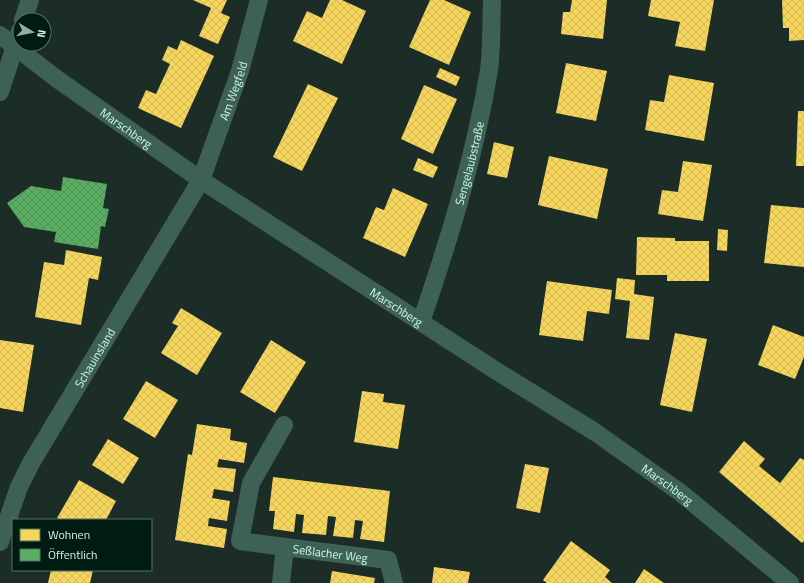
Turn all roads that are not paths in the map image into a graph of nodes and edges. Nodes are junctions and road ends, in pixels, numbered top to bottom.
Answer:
1 (30, 0) edge
2 (259, 0) edge
3 (492, 0) edge
4 (26, 12) edge
5 (0, 35) edge
6 (12, 38) edge
7 (13, 52) edge
8 (34, 52) edge
9 (0, 92) edge
10 (201, 180) junction
11 (421, 322) junction
12 (284, 425) dead end
13 (0, 542) edge
14 (285, 548) junction
15 (281, 583) edge
16 (394, 583) edge
17 (790, 583) edge

1 - 4 street
2 - 10 street, Am Wegfeld
3 - 11 street, Sengelaubstraße
5 - 6 street, Marschberg
7 - 9 street
8 - 10 street, Marschberg
10 - 11 street, Marschberg
10 - 13 street, Schauinsland
11 - 17 street, Marschberg
12 - 14 street
14 - 15 street, Seßlacher Weg
14 - 16 street, Seßlacher Weg

